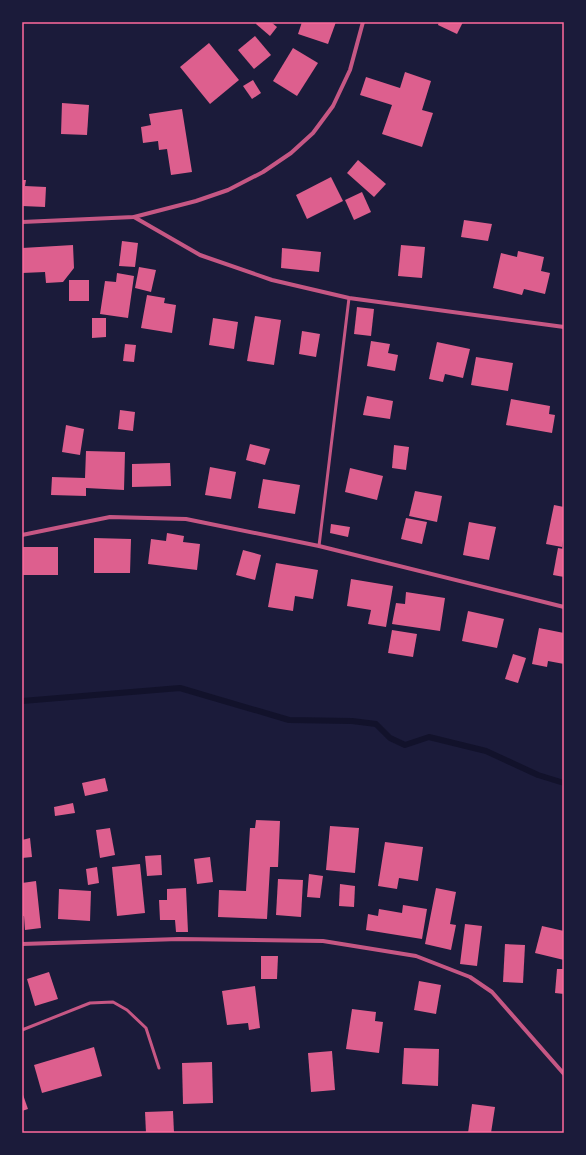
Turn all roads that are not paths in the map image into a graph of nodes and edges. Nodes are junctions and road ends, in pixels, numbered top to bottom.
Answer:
1 (363, 22) edge
2 (134, 217) junction
3 (22, 222) edge
4 (348, 298) junction
5 (564, 327) edge
6 (22, 535) edge
7 (319, 546) junction
8 (564, 607) edge
9 (22, 944) edge
10 (22, 1030) edge
11 (159, 1068) dead end
12 (564, 1074) edge

1 - 2 street
2 - 3 street
2 - 4 street
4 - 5 street
4 - 7 lane
6 - 7 street
7 - 8 street
9 - 12 street
10 - 11 lane

